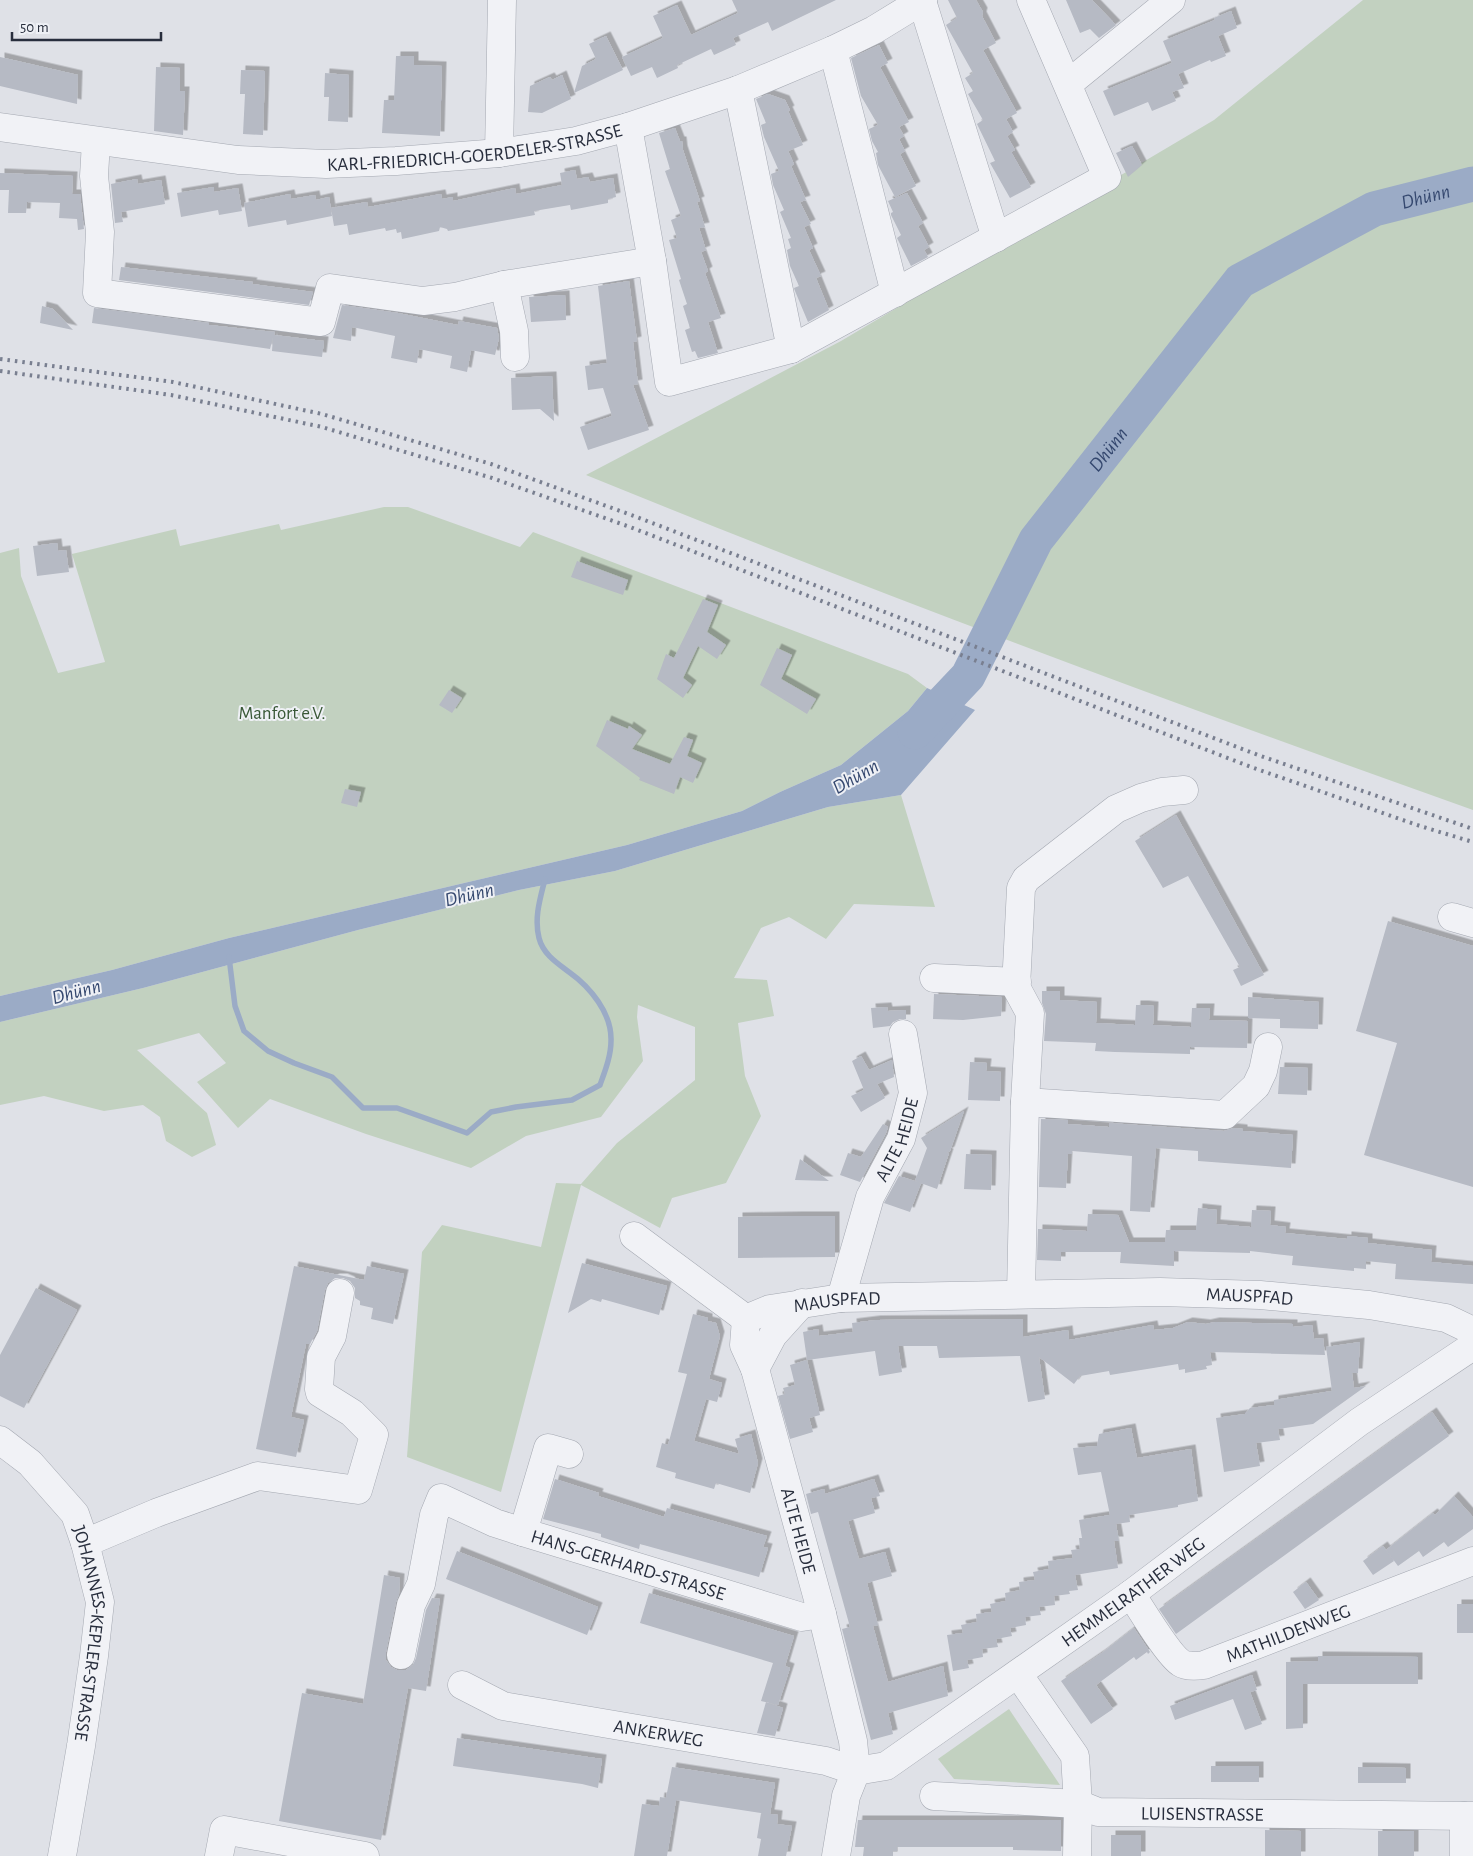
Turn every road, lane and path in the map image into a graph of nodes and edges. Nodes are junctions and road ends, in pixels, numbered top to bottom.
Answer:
1 (502, 0) edge
2 (923, 0) edge
3 (1031, 0) edge
4 (1171, 0) edge
5 (833, 50) junction
6 (1068, 84) junction
7 (738, 90) junction
8 (0, 127) edge
9 (628, 127) junction
10 (96, 142) junction
11 (499, 153) junction
12 (996, 238) junction
13 (652, 261) junction
14 (504, 286) junction
15 (895, 293) junction
16 (791, 349) junction
17 (515, 357) dead end
18 (1184, 790) dead end
19 (934, 978) dead end
20 (1017, 985) junction
21 (903, 1034) dead end
22 (1268, 1047) dead end
23 (1025, 1102) junction
24 (634, 1236) dead end
25 (340, 1293) dead end
26 (1020, 1294) junction
27 (841, 1298) junction
28 (802, 1304) junction
29 (746, 1319) junction
30 (1473, 1331) edge
31 (1473, 1346) edge
32 (755, 1369) junction
33 (0, 1440) edge
34 (568, 1454) dead end
35 (523, 1532) junction
36 (85, 1543) junction
37 (1473, 1561) edge
38 (1131, 1594) junction
39 (822, 1614) junction
40 (402, 1655) dead end
41 (1018, 1674) junction
42 (462, 1685) dead end
43 (856, 1771) junction
44 (934, 1796) dead end
45 (1078, 1804) junction
46 (1469, 1816) edge
47 (267, 1847) edge
48 (62, 1856) edge
49 (219, 1856) edge
50 (362, 1856) edge
51 (836, 1856) edge
52 (1077, 1856) edge
53 (1464, 1856) edge

1 - 11 street
2 - 5 street, KARL-FRIEDRICH-GOERDELER-STRASSE
2 - 12 street
3 - 6 street
4 - 6 street
5 - 7 street, KARL-FRIEDRICH-GOERDELER-STRASSE
5 - 15 street
6 - 12 street
7 - 9 street, KARL-FRIEDRICH-GOERDELER-STRASSE
7 - 16 street
8 - 10 street, KARL-FRIEDRICH-GOERDELER-STRASSE
9 - 11 street, KARL-FRIEDRICH-GOERDELER-STRASSE
9 - 13 street
10 - 11 street, KARL-FRIEDRICH-GOERDELER-STRASSE
10 - 14 street
12 - 15 street
13 - 14 street
13 - 16 street
14 - 17 street
15 - 16 street
18 - 20 street
19 - 20 street
20 - 23 street
21 - 27 street, ALTE HEIDE
22 - 23 street
23 - 26 street
24 - 29 street
25 - 36 street
26 - 27 street, MAUSPFAD
26 - 30 street, MAUSPFAD
27 - 28 street, MAUSPFAD
28 - 29 street, MAUSPFAD
28 - 32 street
29 - 32 street
31 - 38 street, HEMMELRATHER WEG
32 - 39 street, ALTE HEIDE
33 - 36 street, JOHANNES-KEPLER-STRASSE
34 - 35 street
35 - 39 street, HANS-GERHARD-STRASSE
35 - 40 street, HANS-GERHARD-STRASSE
36 - 48 street, JOHANNES-KEPLER-STRASSE
37 - 38 street, MATHILDENWEG
38 - 41 street, HEMMELRATHER WEG
39 - 43 street, ALTE HEIDE
41 - 43 street, HEMMELRATHER WEG
41 - 45 street
42 - 43 street, ANKERWEG
43 - 51 street
44 - 45 street, LUISENSTRASSE
45 - 46 street, LUISENSTRASSE
45 - 52 street
46 - 53 street
47 - 49 street
47 - 50 street

